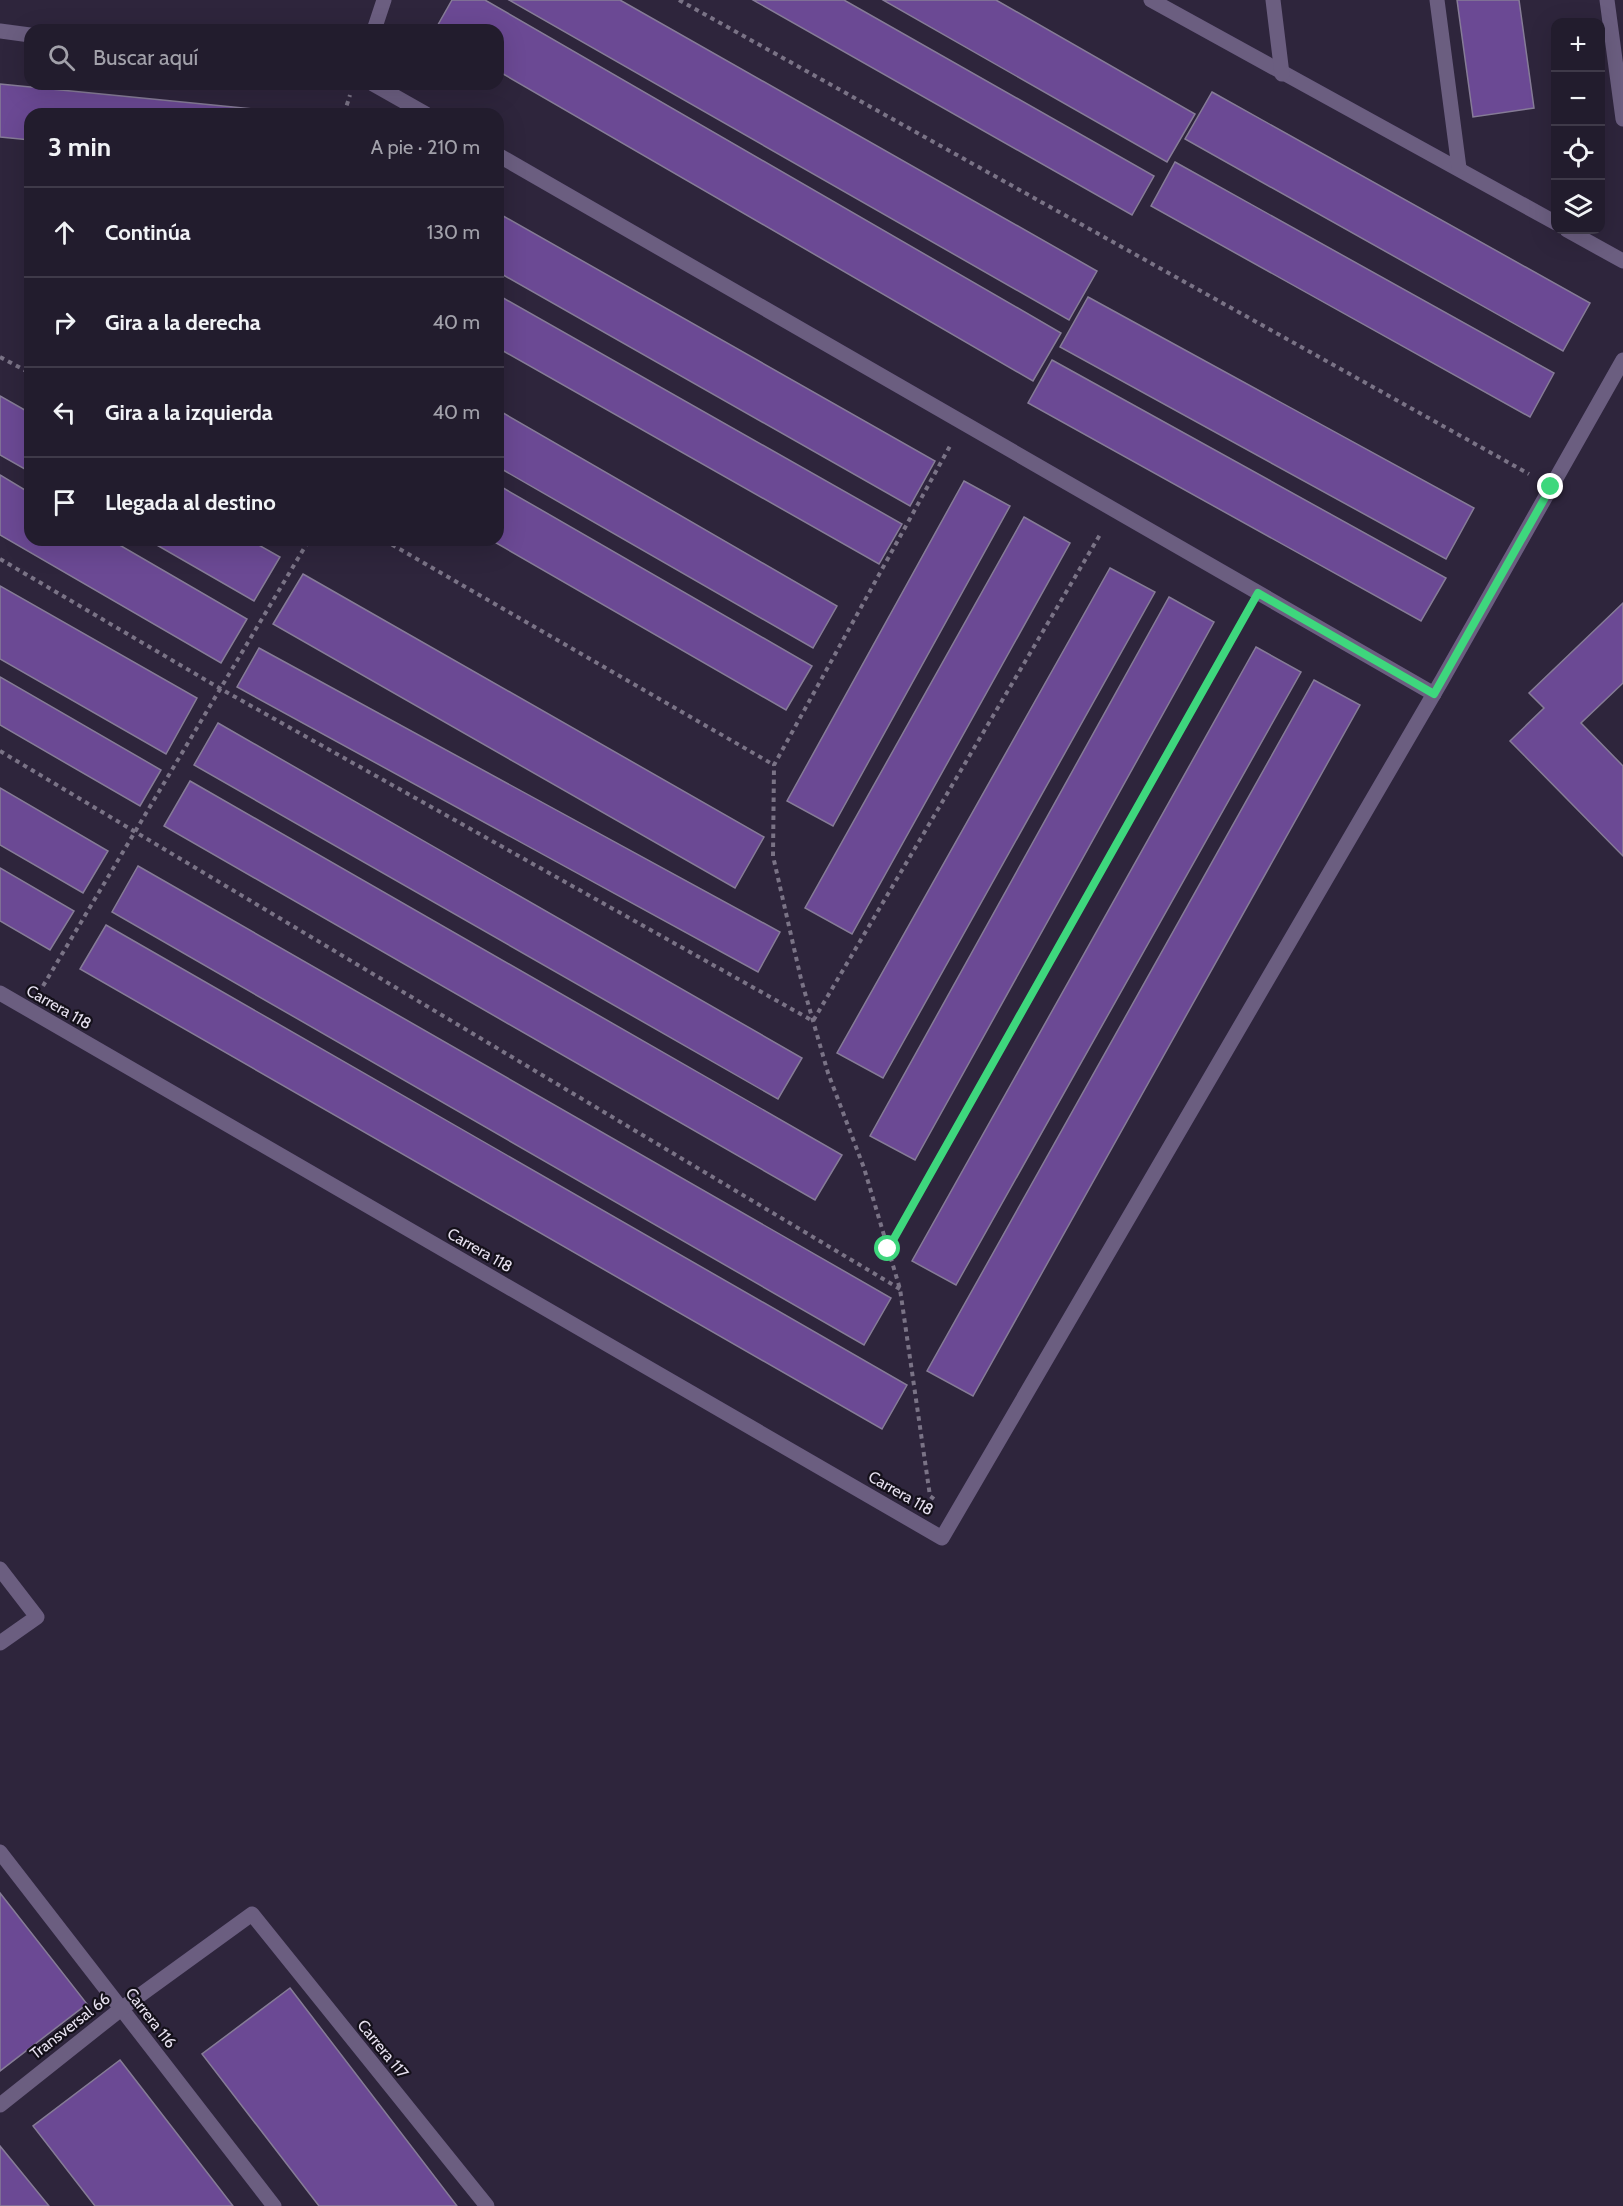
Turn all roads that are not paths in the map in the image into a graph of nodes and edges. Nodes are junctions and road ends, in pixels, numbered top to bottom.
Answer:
1 (384, 0) edge
2 (1151, 0) edge
3 (1273, 0) edge
4 (1437, 0) edge
5 (1607, 0) edge
6 (376, 24) edge
7 (0, 31) edge
8 (24, 34) edge
9 (1282, 74) junction
10 (384, 90) edge
11 (415, 108) edge
12 (1623, 119) edge
13 (504, 158) edge
14 (1459, 168) junction
15 (1551, 220) edge
16 (1574, 234) edge
17 (1623, 261) edge
18 (1623, 360) edge
19 (1434, 694) junction
20 (0, 993) edge
21 (0, 1569) edge
22 (0, 1643) edge
23 (0, 1852) edge
24 (252, 1914) joint
25 (121, 2009) junction
26 (0, 2105) edge
27 (274, 2206) edge
28 (487, 2206) edge

1 - 6 street
2 - 9 street
3 - 9 street
4 - 14 street
5 - 12 street
7 - 8 street
9 - 14 street
10 - 11 street
13 - 19 street
14 - 15 street
16 - 17 street
18 - 19 street
19 - 20 street, Carrera 118
21 - 22 street
23 - 25 street, Carrera 116
24 - 25 street, Transversal 66
24 - 28 street, Carrera 117
25 - 26 street, Transversal 66
25 - 27 street, Carrera 116

